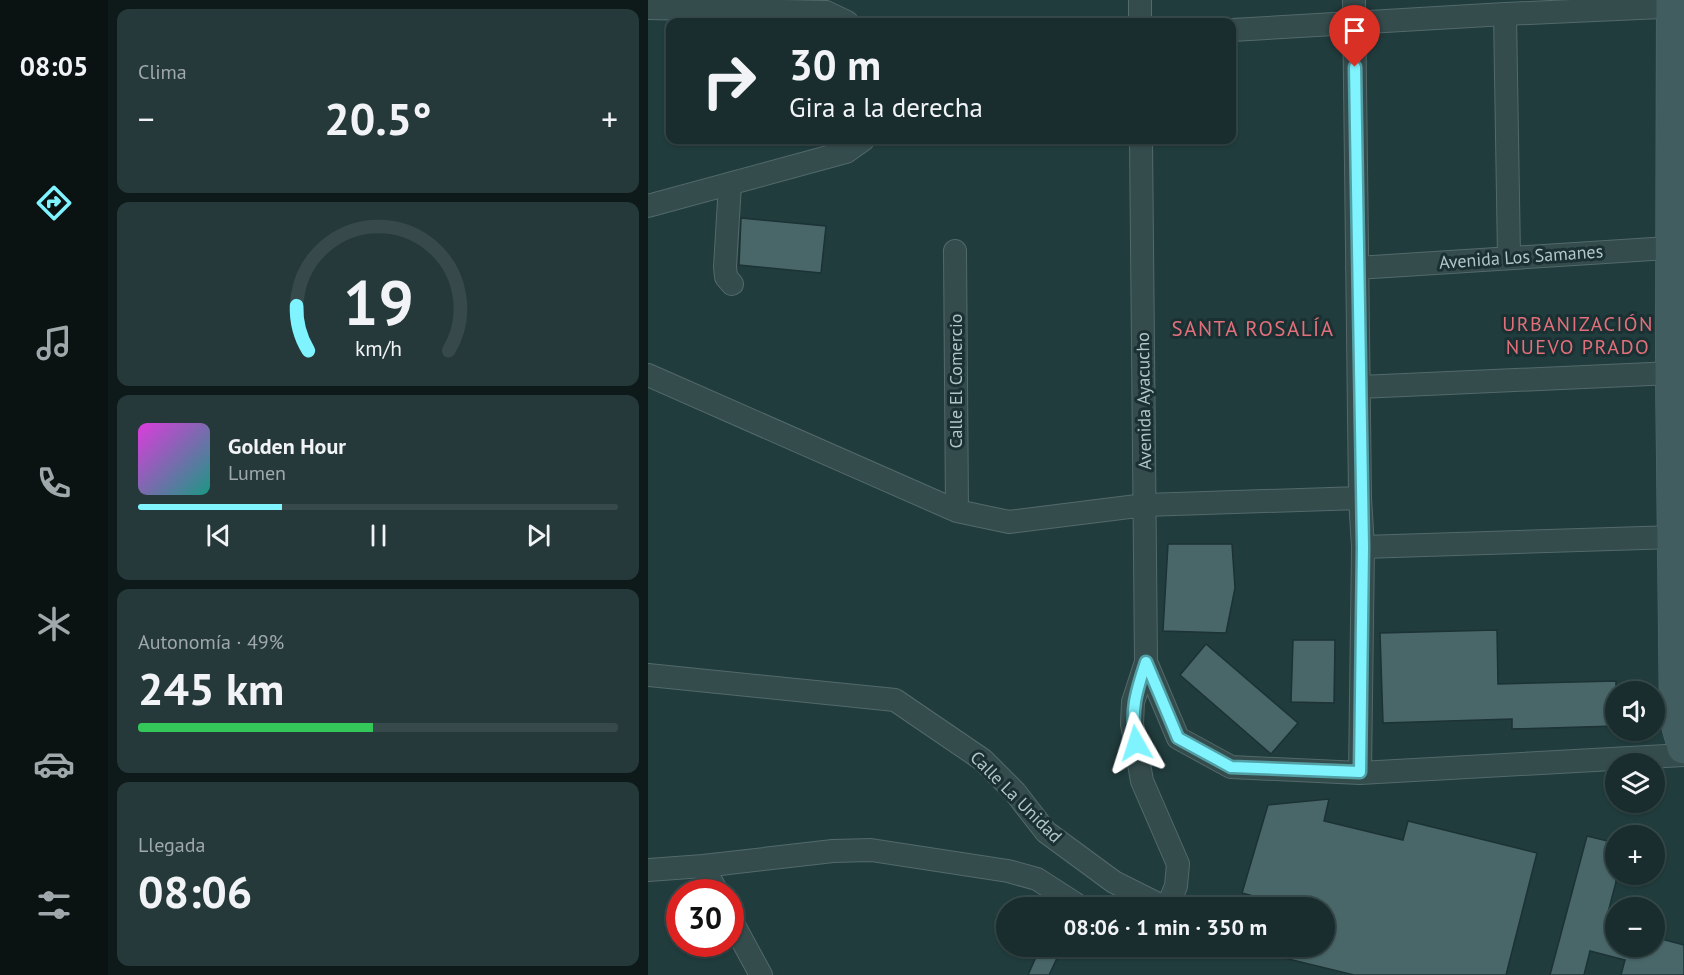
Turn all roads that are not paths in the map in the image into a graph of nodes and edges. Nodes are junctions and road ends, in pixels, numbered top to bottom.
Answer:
1 (1140, 0) edge
2 (1354, 0) edge
3 (1677, 5) edge
4 (648, 8) edge
5 (1505, 14) junction
6 (839, 18) edge
7 (1140, 18) edge
8 (1354, 23) junction
9 (1236, 30) edge
10 (857, 144) edge
11 (1141, 144) edge
12 (730, 184) junction
13 (648, 206) edge
14 (1679, 247) edge
15 (956, 251) dead end
16 (1509, 257) junction
17 (1357, 268) junction
18 (732, 284) dead end
19 (1672, 373) junction
20 (648, 375) edge
21 (1360, 387) junction
22 (1360, 498) junction
23 (1145, 505) junction
24 (957, 511) junction
25 (1676, 537) junction
26 (1363, 547) junction
27 (1146, 662) junction
28 (648, 675) edge
29 (1684, 747) edge
30 (1684, 755) edge
31 (1360, 772) junction
32 (703, 866) junction
33 (648, 870) edge
34 (710, 879) edge
35 (1065, 897) edge
36 (1144, 897) edge
37 (1171, 897) edge
38 (744, 944) edge
39 (761, 975) edge

1 - 7 street
2 - 8 street
3 - 5 street
3 - 14 street
4 - 6 street
5 - 8 street
5 - 16 street
8 - 9 street
8 - 17 street
10 - 12 street
11 - 23 street, Avenida Ayacucho
12 - 13 street
12 - 18 street
14 - 16 street, Avenida Los Samanes
14 - 19 street
15 - 24 street, Calle El Comercio
16 - 17 street, Avenida Los Samanes
17 - 21 street
19 - 21 street
19 - 25 street
20 - 24 street
21 - 22 street
22 - 23 street
22 - 26 street
23 - 24 street
23 - 27 street, Avenida Ayacucho
25 - 26 street
25 - 29 street
26 - 31 street
27 - 31 street
27 - 37 street
28 - 36 street, Calle La Unidad
30 - 31 street
32 - 33 street
32 - 34 street
32 - 35 street
38 - 39 street

